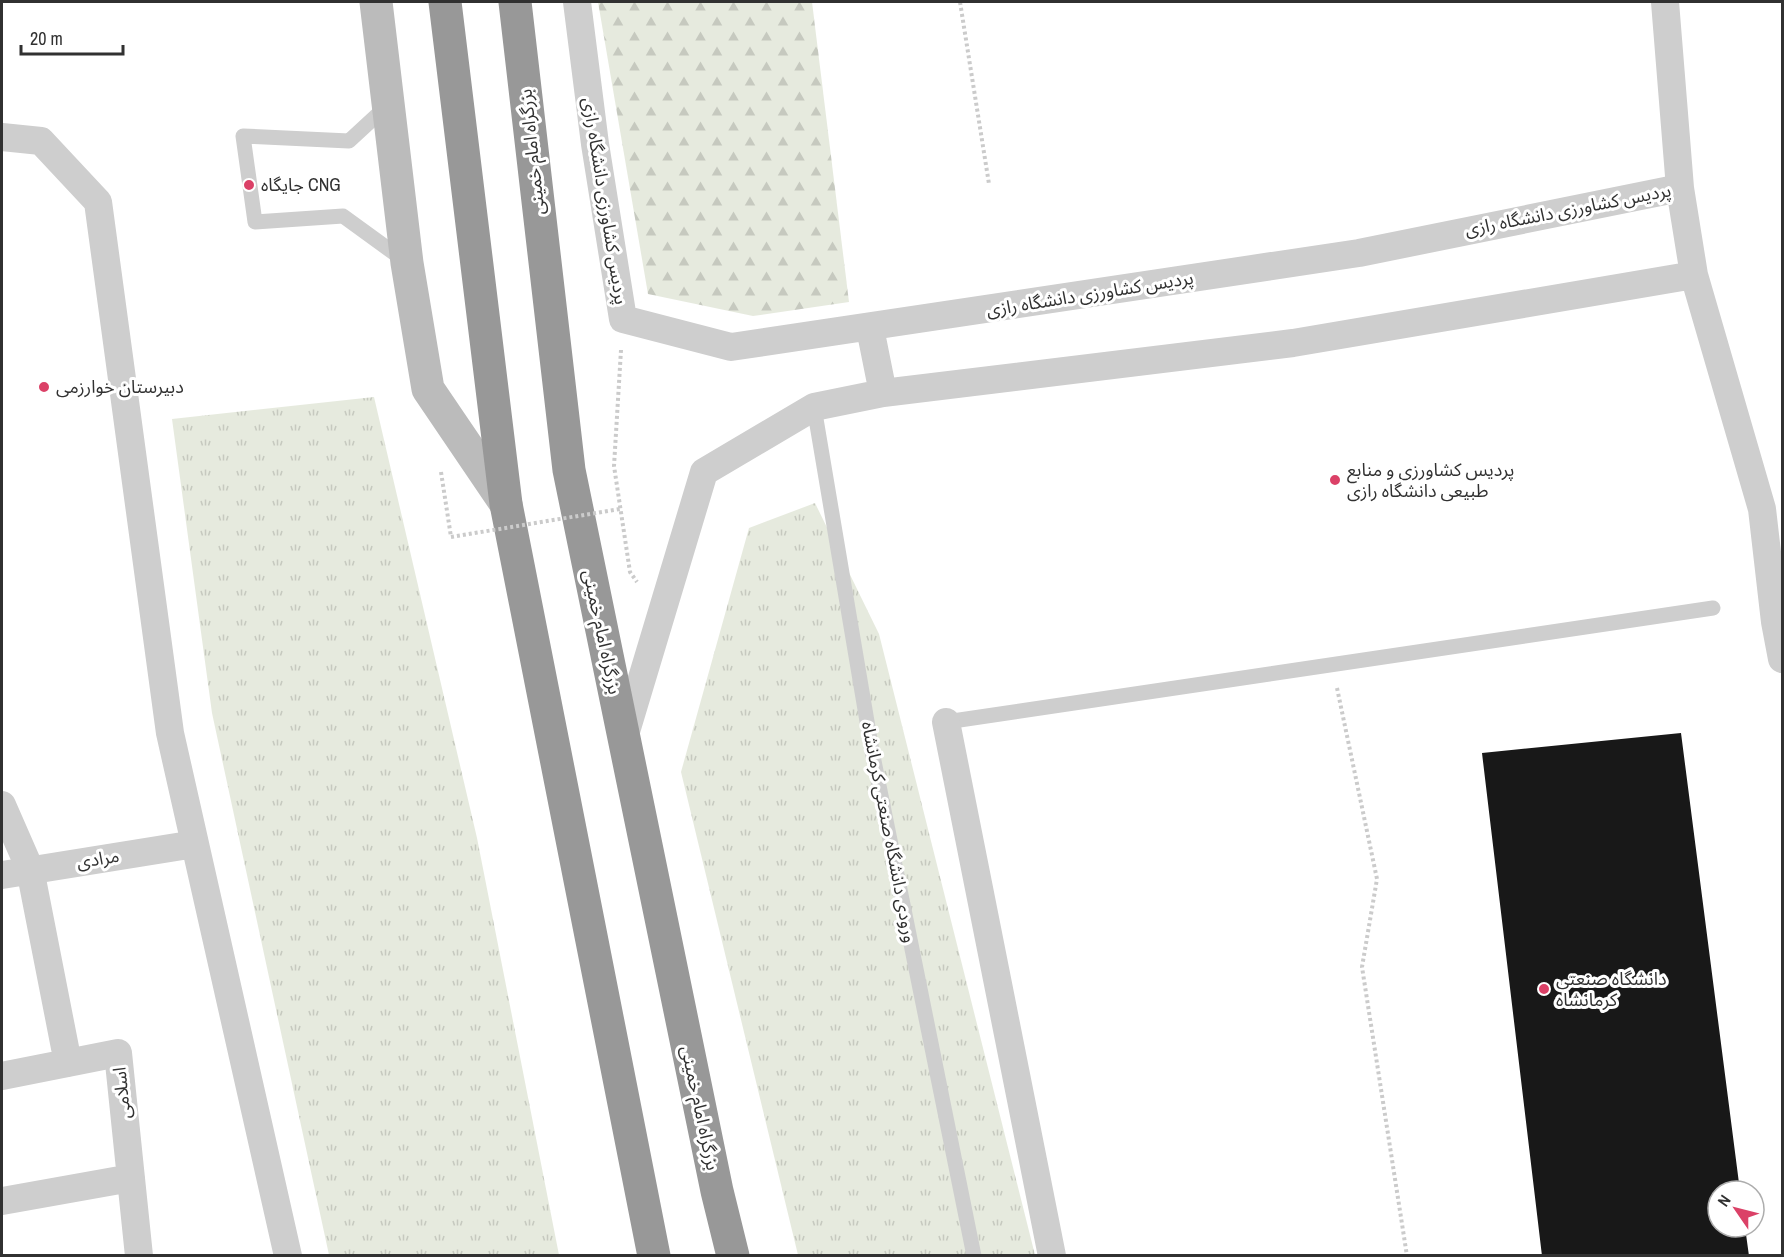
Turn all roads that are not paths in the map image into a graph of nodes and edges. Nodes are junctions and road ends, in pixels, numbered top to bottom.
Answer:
1 (376, 2) edge
2 (445, 2) edge
3 (515, 2) edge
4 (577, 2) edge
5 (1665, 2) edge
6 (388, 105) junction
7 (2, 137) edge
8 (1680, 188) junction
9 (407, 262) junction
10 (1694, 275) junction
11 (870, 328) junction
12 (883, 393) junction
13 (814, 407) junction
14 (506, 504) junction
15 (1772, 507) edge
16 (1713, 608) dead end
17 (1782, 659) edge
18 (946, 722) joint
19 (624, 738) junction
20 (2, 805) edge
21 (195, 844) junction
22 (30, 869) junction
23 (2, 874) edge
24 (68, 1063) junction
25 (2, 1076) edge
26 (131, 1178) junction
27 (2, 1201) edge
28 (139, 1256) edge
29 (288, 1256) edge
30 (654, 1256) edge
31 (733, 1256) edge
32 (974, 1256) edge
33 (1052, 1256) edge

1 - 6 street
2 - 14 highway
3 - 19 highway, بزرگراه امام خمینی
4 - 11 street, پردیس کشاورزی دانشگاه رازی
5 - 8 street
6 - 9 street
6 - 9 lane
7 - 21 street
8 - 10 street, پردیس کشاورزی دانشگاه رازی
8 - 11 street, پردیس کشاورزی دانشگاه رازی
9 - 14 street
10 - 12 street
10 - 15 street, پردیس کشاورزی دانشگاه رازی
11 - 12 street
12 - 13 street
13 - 19 street
13 - 32 lane, ورودی دانشگاه صنعتی کرمانشاه
14 - 30 highway
15 - 17 street, پردیس کشاورزی دانشگاه رازی
16 - 18 lane
18 - 33 street
19 - 31 highway, بزرگراه امام خمینی
20 - 22 street
21 - 22 street, مرادی
21 - 29 street
22 - 23 street, مرادی
22 - 24 street
24 - 25 street, اسلامی
24 - 26 street, اسلامی
26 - 27 street
26 - 28 street, اسلامی

